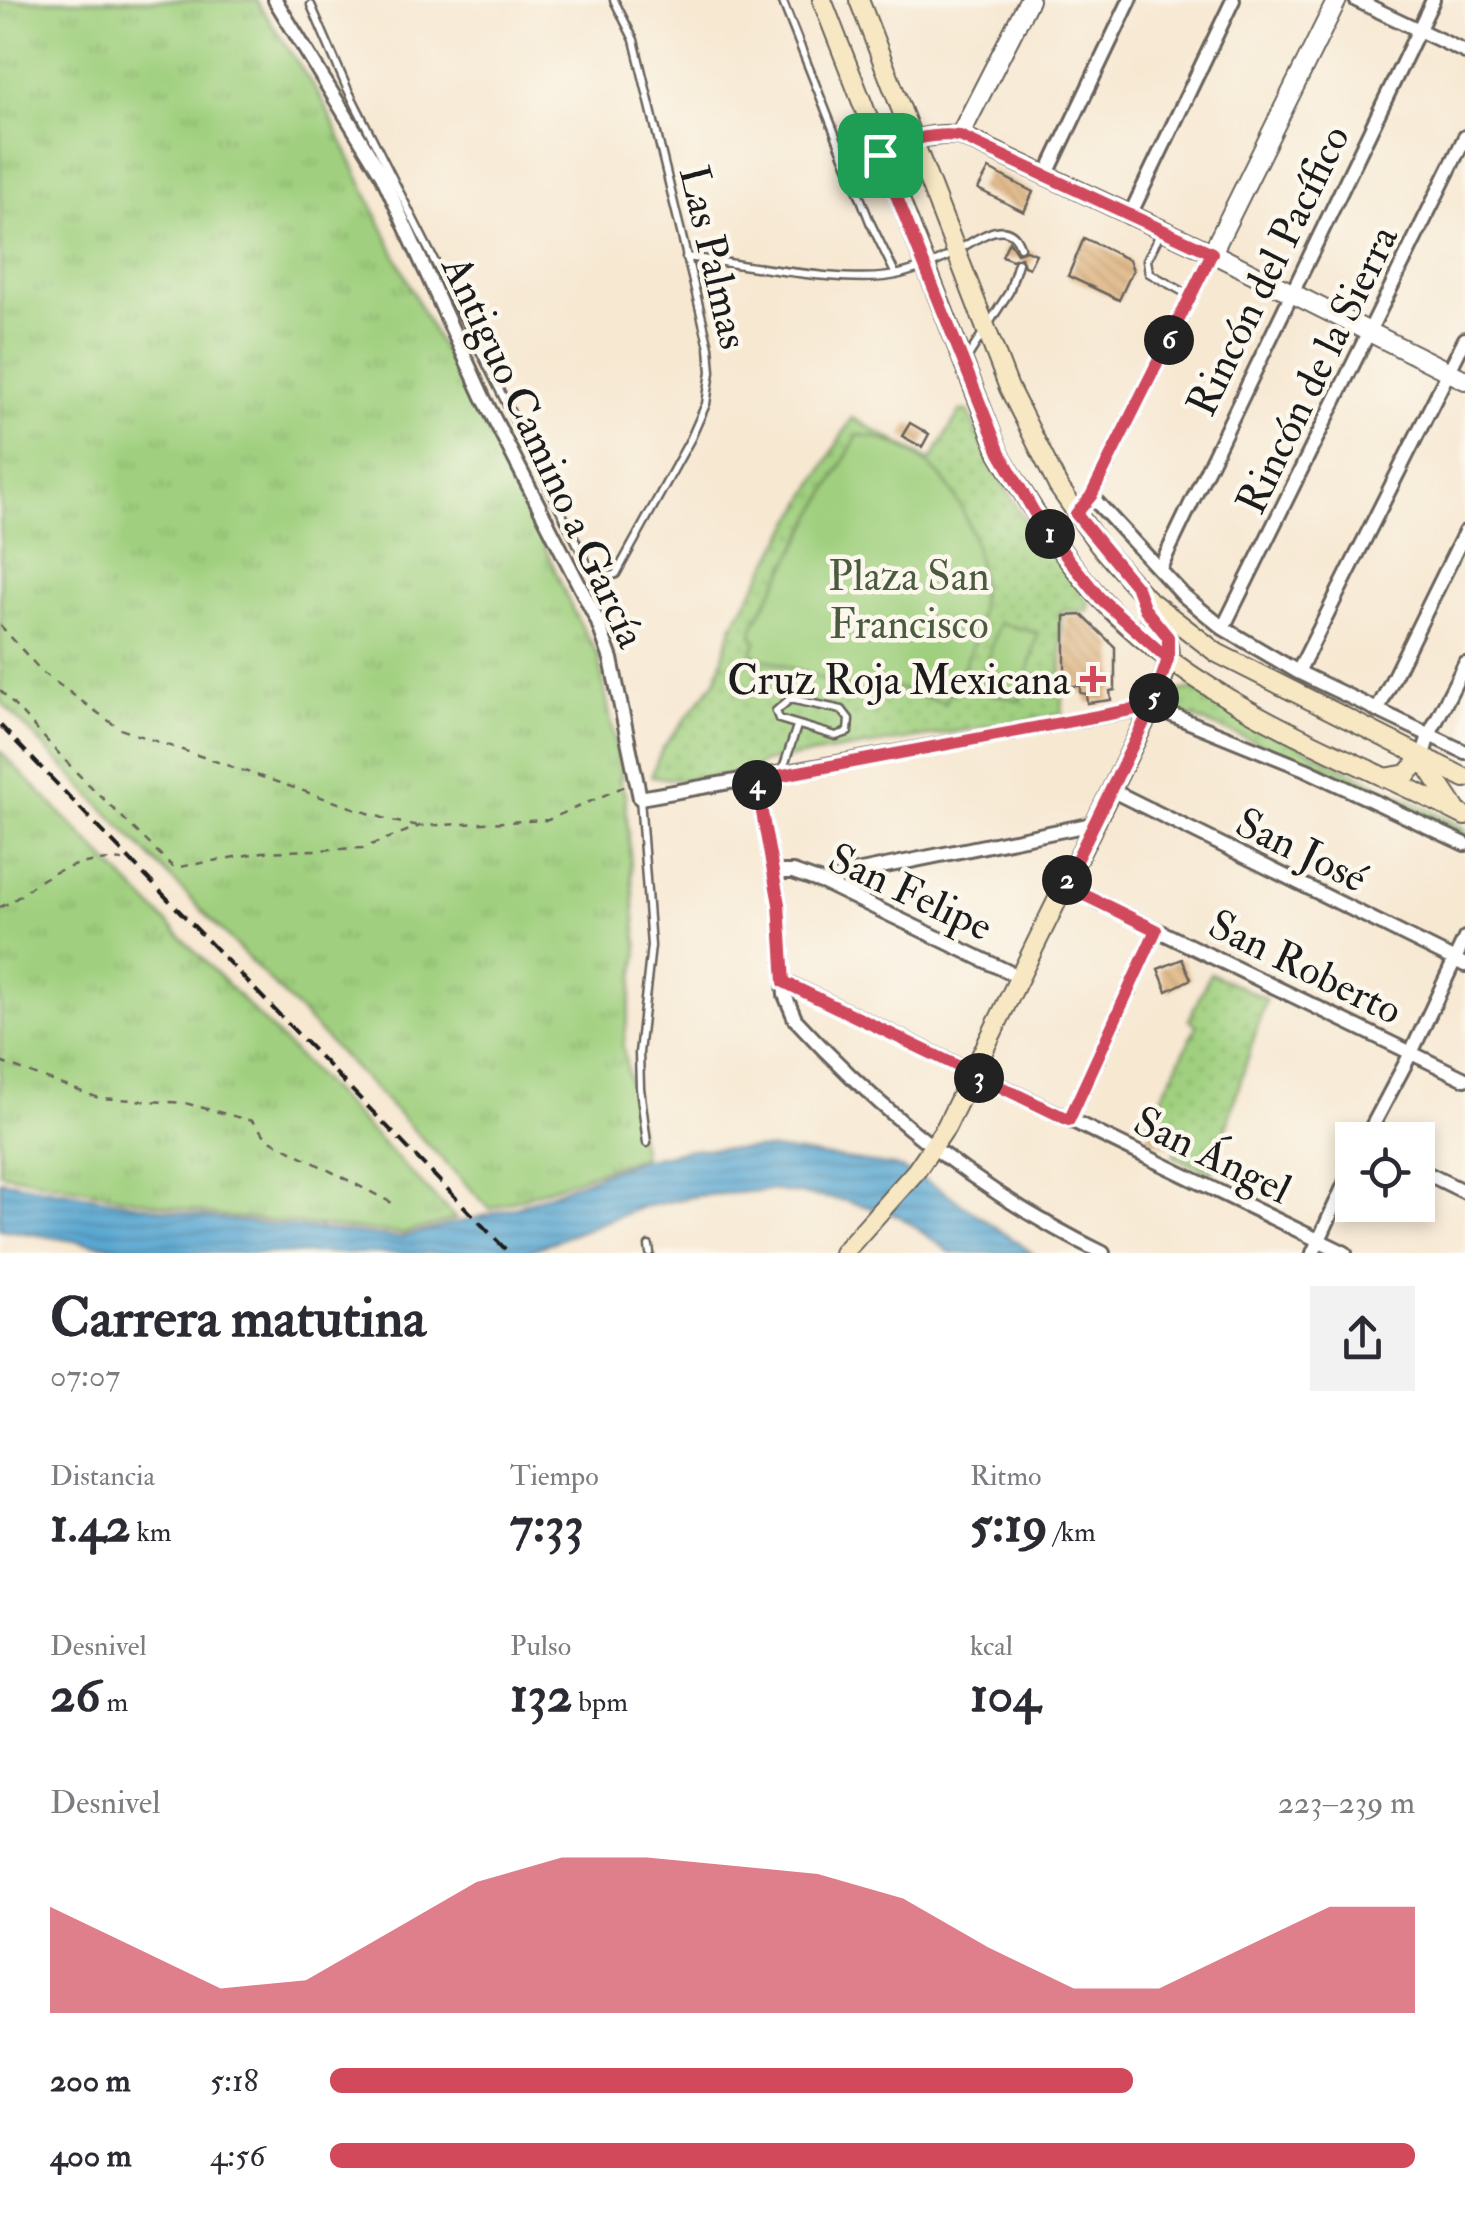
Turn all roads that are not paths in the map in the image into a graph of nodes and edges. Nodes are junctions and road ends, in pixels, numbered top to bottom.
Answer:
1 (276, 0) edge
2 (782, 0) edge
3 (822, 0) edge
4 (860, 0) edge
5 (1028, 0) edge
6 (1130, 0) edge
7 (1233, 0) edge
8 (1336, 0) edge
9 (1356, 0) edge
10 (1433, 0) edge
11 (618, 2) edge
12 (311, 5) dead end
13 (1418, 30) junction
14 (1465, 52) edge
15 (960, 136) junction
16 (1465, 137) edge
17 (912, 138) junction
18 (880, 155) junction
19 (1046, 176) junction
20 (1129, 217) junction
21 (1161, 232) junction
22 (1020, 246) dead end
23 (957, 252) junction
24 (1212, 253) junction
25 (686, 257) junction
26 (1018, 263) dead end
27 (927, 265) junction
28 (896, 276) junction
29 (1292, 292) junction
30 (1190, 296) junction
31 (986, 329) junction
32 (1372, 332) junction
33 (1465, 338) edge
34 (964, 364) junction
35 (1457, 376) edge
36 (1091, 496) junction
37 (1076, 514) junction
38 (1465, 532) edge
39 (1160, 568) junction
40 (1137, 588) junction
41 (1224, 628) junction
42 (1168, 659) junction
43 (1465, 664) edge
44 (1298, 672) junction
45 (1152, 706) junction
46 (1377, 711) junction
47 (797, 726) junction
48 (1429, 735) junction
49 (1465, 752) edge
50 (1422, 758) junction
51 (780, 775) junction
52 (1385, 778) junction
53 (1465, 778) edge
54 (756, 780) junction
55 (1110, 790) junction
56 (640, 798) junction
57 (1462, 815) edge
58 (1092, 824) junction
59 (1465, 844) edge
60 (774, 872) junction
61 (824, 883) junction
62 (1064, 885) junction
63 (1156, 930) junction
64 (1465, 938) edge
65 (1460, 963) edge
66 (1019, 977) junction
67 (784, 982) junction
68 (1411, 1053) junction
69 (972, 1074) junction
70 (1465, 1079) edge
71 (1069, 1120) junction
72 (1375, 1122) edge
73 (647, 1143) dead end
74 (932, 1150) junction
75 (1435, 1177) edge
76 (1465, 1192) edge
77 (1335, 1205) edge
78 (1316, 1247) edge
79 (842, 1253) edge
80 (1102, 1253) edge
81 (1345, 1253) edge

1 - 56 street, Antiguo Camino a García
2 - 28 lane
3 - 18 main road
4 - 17 main road
5 - 15 street
6 - 19 street
7 - 20 street
8 - 24 street
9 - 13 street
10 - 13 street, Rincón del Pacífico
11 - 25 lane, Las Palmas
12 - 25 lane, Las Palmas
13 - 14 street
13 - 29 street, Rincón del Pacífico
15 - 17 street
15 - 19 street
16 - 32 street, Rincón de la Sierra
17 - 18 street
17 - 23 main road
18 - 27 main road
19 - 20 street
20 - 21 street
21 - 24 street
21 - 30 lane
22 - 23 lane
23 - 27 lane
23 - 31 main road
24 - 29 street
24 - 30 street
25 - 28 lane
26 - 31 lane
27 - 28 lane
27 - 34 main road
29 - 32 street
29 - 39 street, Rincón del Pacífico
30 - 36 street
31 - 34 lane
31 - 37 main road
32 - 35 street
32 - 41 street, Rincón de la Sierra
33 - 35 street
34 - 42 main road
35 - 44 street
36 - 37 street
36 - 39 street
37 - 40 main road
38 - 46 street
39 - 41 street
40 - 42 main road
40 - 50 main road
41 - 44 street
42 - 45 main road
42 - 52 main road
43 - 48 street
44 - 46 street
45 - 51 street
45 - 55 main road
45 - 59 street
46 - 48 street
47 - 47 lane
47 - 51 lane
48 - 49 street
48 - 50 street
50 - 52 main road
50 - 53 main road
50 - 57 main road
51 - 54 street
52 - 57 main road
54 - 56 street
54 - 60 street
55 - 58 main road
55 - 65 street, San José
56 - 73 lane, Antiguo Camino a García
58 - 61 street
58 - 62 main road
60 - 61 street, San Felipe
60 - 67 street
61 - 66 street, San Felipe
62 - 63 street, San Roberto
62 - 66 main road
63 - 68 street, San Roberto
63 - 71 street
64 - 65 street
65 - 68 street
66 - 69 main road
67 - 69 street, San Ángel
67 - 74 street
68 - 70 street, San Roberto
68 - 72 street
69 - 71 street, San Ángel
69 - 74 main road
71 - 78 street, San Ángel
74 - 79 main road
74 - 80 street
75 - 76 street
77 - 78 street
78 - 81 street, San Ángel

